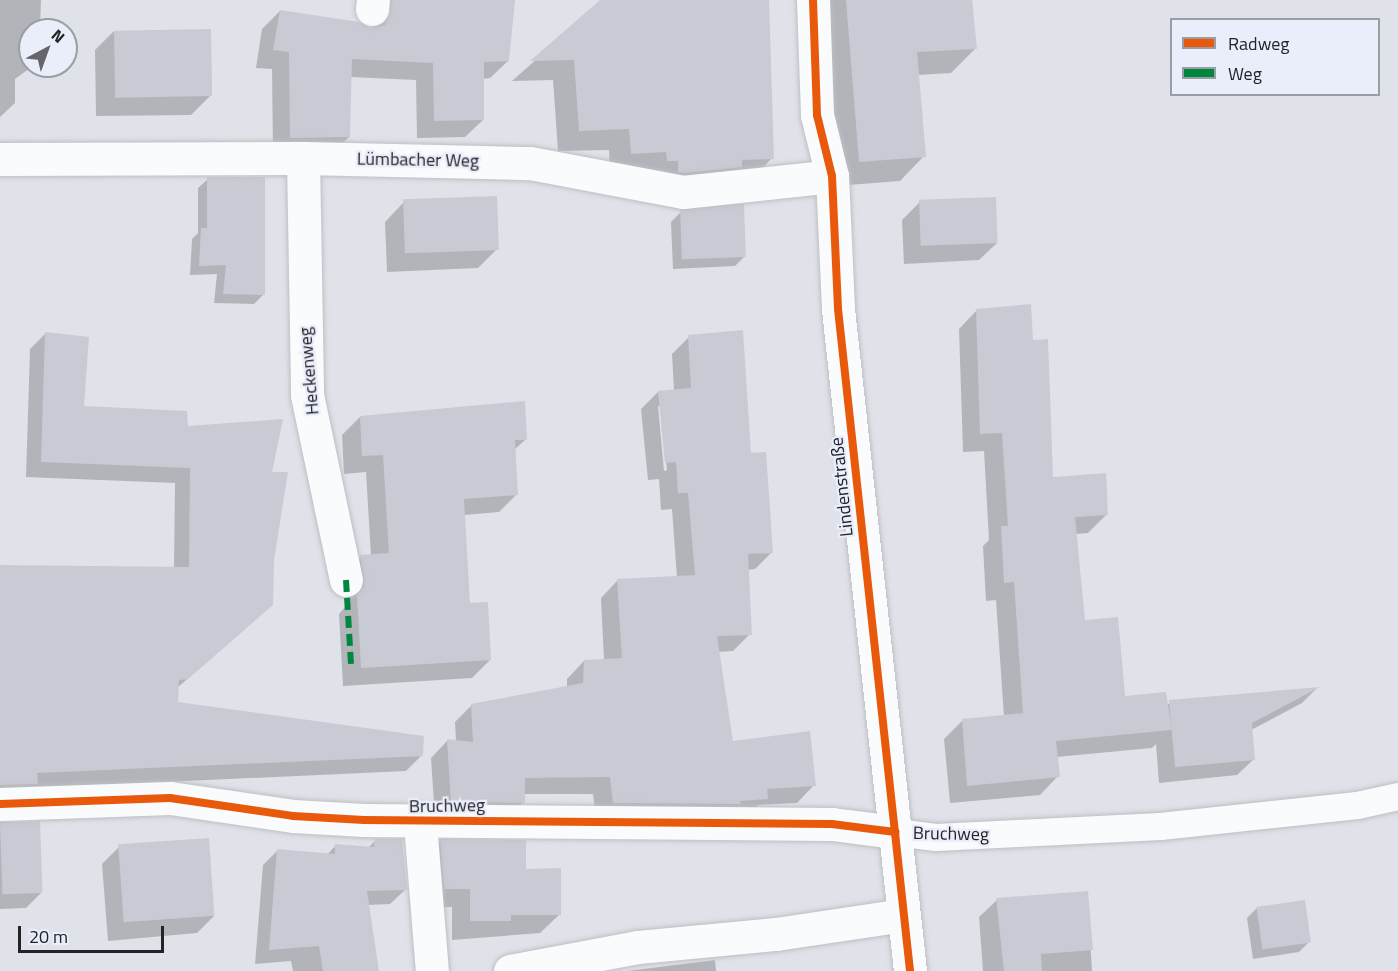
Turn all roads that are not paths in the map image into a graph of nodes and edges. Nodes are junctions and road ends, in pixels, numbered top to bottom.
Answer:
1 (813, 0) edge
2 (303, 158) junction
3 (0, 159) edge
4 (832, 176) junction
5 (346, 580) dead end
6 (1398, 796) edge
7 (0, 804) edge
8 (420, 823) junction
9 (895, 832) junction
10 (903, 915) junction
11 (432, 971) edge
12 (510, 971) edge
13 (910, 971) edge

1 - 4 street, Lindenstraße
2 - 3 street, Lümbacher Weg
2 - 4 street, Lümbacher Weg
2 - 5 street, Heckenweg
4 - 9 street, Lindenstraße
6 - 9 lane, Bruchweg
7 - 8 street, Bruchweg
8 - 9 street, Bruchweg
8 - 11 street
9 - 10 street, Lindenstraße
10 - 12 street
10 - 13 street, Lindenstraße

